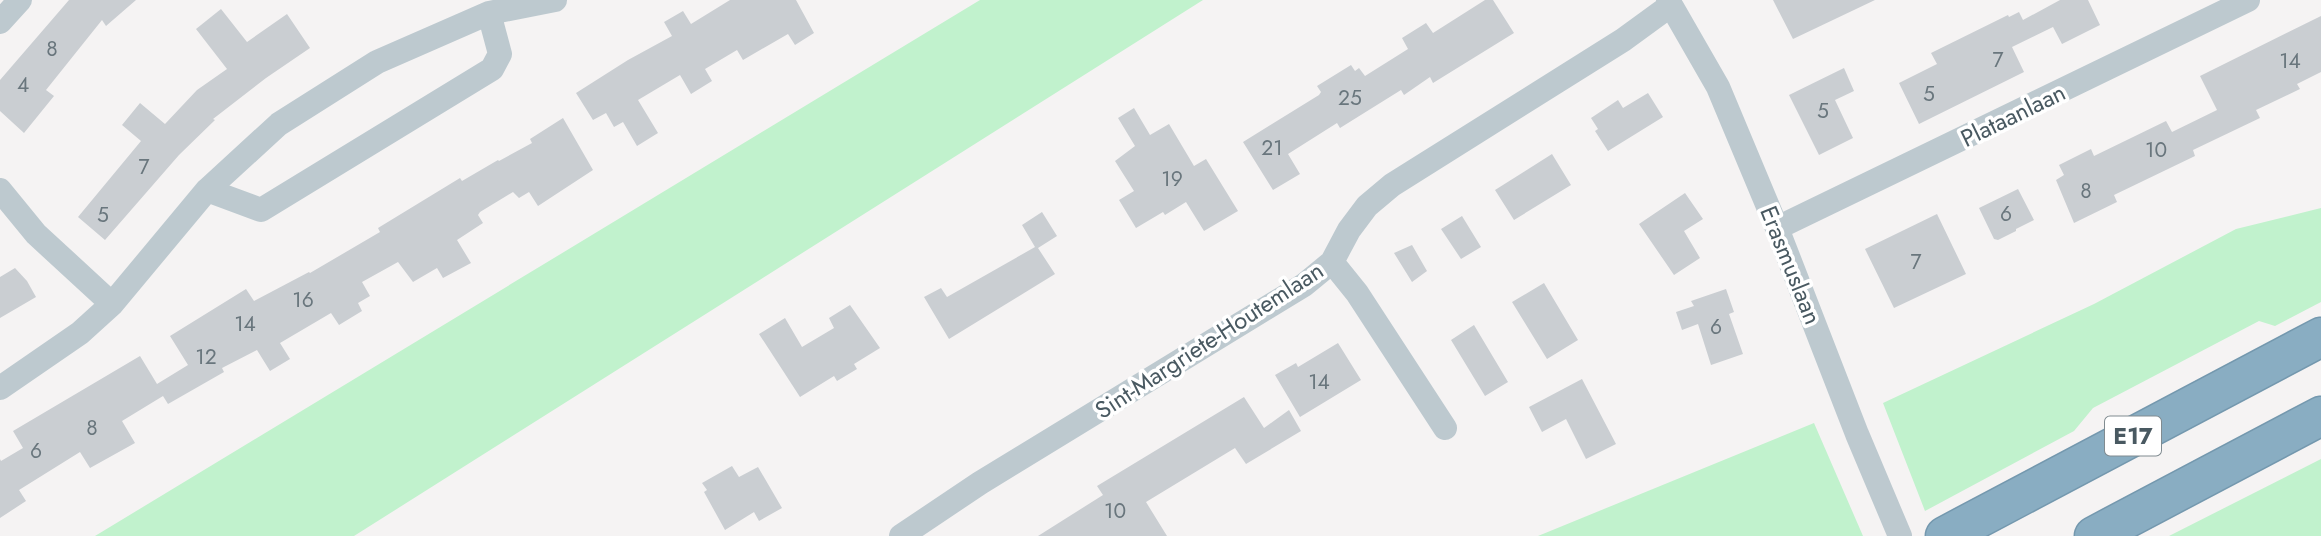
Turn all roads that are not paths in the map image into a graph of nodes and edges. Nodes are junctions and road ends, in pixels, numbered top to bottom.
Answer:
1 (20, 0) edge
2 (555, 0) edge
3 (2248, 0) edge
4 (1669, 3) edge
5 (489, 13) junction
6 (0, 22) edge
7 (0, 190) edge
8 (206, 190) junction
9 (1777, 228) junction
10 (1332, 262) junction
11 (112, 304) junction
12 (2321, 337) edge
13 (0, 387) edge
14 (2321, 416) edge
15 (1445, 428) dead end
16 (901, 536) edge
17 (1900, 536) edge
18 (1945, 536) edge
19 (2094, 536) edge

1 - 6 street
2 - 5 street
3 - 9 street, Plataanlaan
4 - 9 street, Erasmuslaan
4 - 10 street, Sint-Margriete-Houtemlaan
5 - 8 street
5 - 8 street
7 - 11 street
8 - 11 street
9 - 17 street, Erasmuslaan
10 - 15 street
10 - 16 street, Sint-Margriete-Houtemlaan
11 - 13 street
12 - 18 highway, E17
14 - 19 highway

